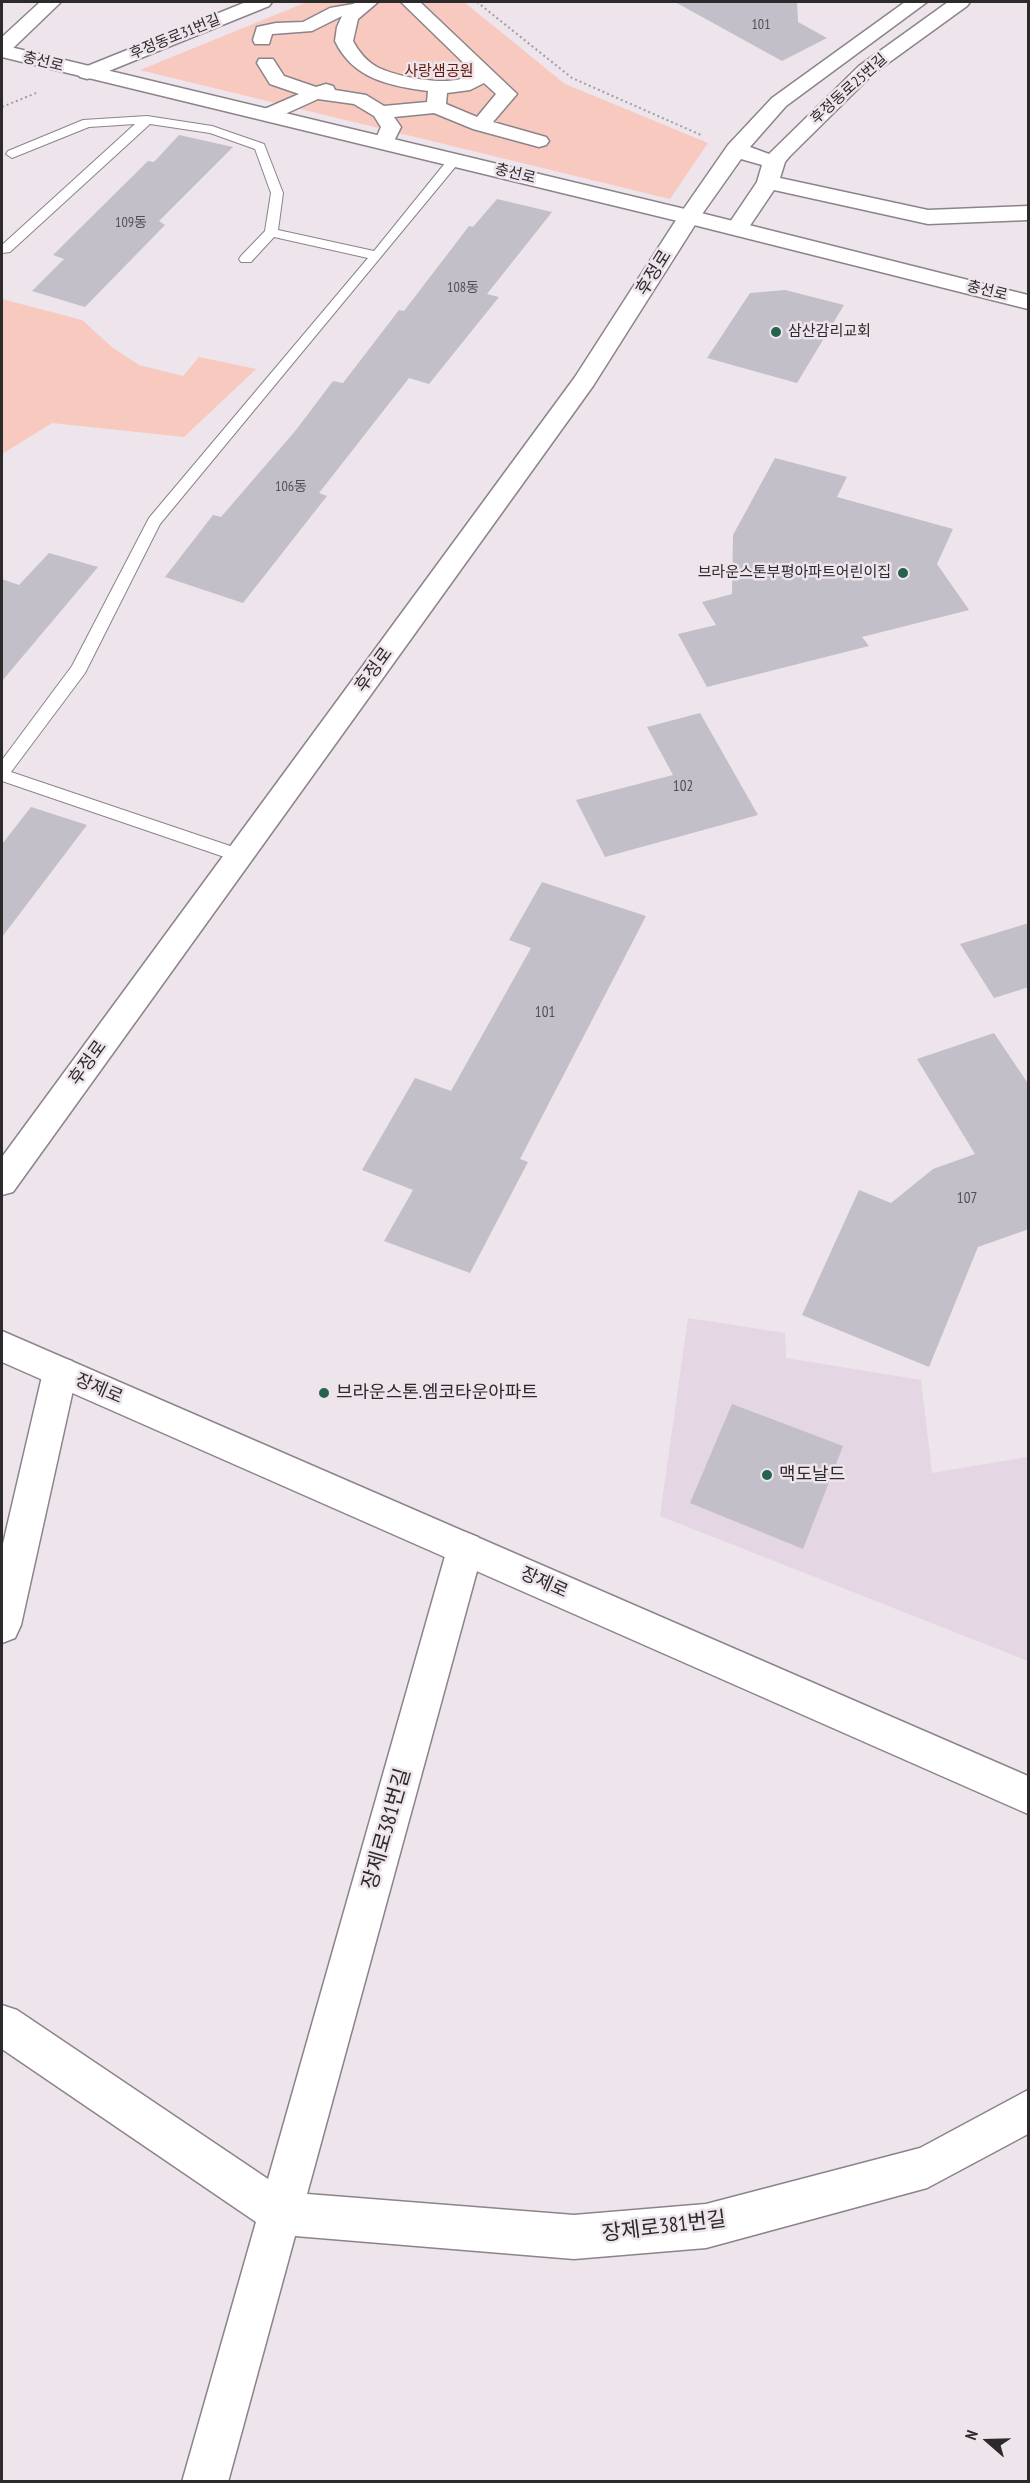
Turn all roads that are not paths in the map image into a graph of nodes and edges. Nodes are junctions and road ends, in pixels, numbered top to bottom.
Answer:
1 (51, 2) edge
2 (262, 2) edge
3 (410, 2) edge
4 (917, 2) edge
5 (960, 2) edge
6 (362, 6) edge
7 (2, 49) edge
8 (369, 71) junction
9 (87, 73) junction
10 (482, 73) junction
11 (438, 86) junction
12 (316, 93) junction
13 (436, 107) junction
14 (381, 112) junction
15 (267, 115) junction
16 (147, 120) junction
17 (480, 125) junction
18 (539, 141) dead end
19 (384, 143) junction
20 (736, 150) junction
21 (12, 154) dead end
22 (455, 160) junction
23 (771, 172) junction
24 (1029, 213) edge
25 (689, 217) junction
26 (737, 228) junction
27 (271, 232) junction
28 (2, 249) edge
29 (376, 256) junction
30 (246, 259) dead end
31 (1029, 302) edge
32 (2, 773) edge
33 (239, 856) junction
34 (2, 1182) edge
35 (2, 1346) edge
36 (60, 1372) junction
37 (465, 1549) junction
38 (2, 1625) edge
39 (1029, 1795) edge
40 (2, 2025) edge
41 (1029, 2111) edge
42 (280, 2213) junction
43 (205, 2481) edge

1 - 7 street
2 - 9 street, 후정동로31번길
3 - 10 street
4 - 20 street, 후정로
5 - 23 street, 후정동로25번길
6 - 8 street
6 - 12 street
7 - 9 street, 충선로
8 - 11 street
8 - 12 street
9 - 15 street, 충선로
10 - 11 street
10 - 17 street
11 - 13 street
12 - 14 street
12 - 15 street
13 - 14 street
13 - 17 street
14 - 19 street
15 - 19 street, 충선로
16 - 21 lane
16 - 27 lane
16 - 28 lane
17 - 18 street
19 - 22 street, 충선로
20 - 23 street
20 - 25 street, 후정로
22 - 25 street, 충선로
22 - 29 lane
23 - 24 street
23 - 26 street
25 - 26 street, 충선로
25 - 33 street, 후정로
26 - 31 street, 충선로
27 - 29 lane
27 - 30 lane
29 - 32 lane
32 - 33 lane
33 - 34 street, 후정로
35 - 36 street, 장제로
36 - 37 street, 장제로
36 - 38 street, 장제로
37 - 39 street, 장제로
37 - 42 street, 장제로381번길
40 - 42 street, 장제로381번길
41 - 42 street, 장제로381번길
42 - 43 street, 장제로381번길

